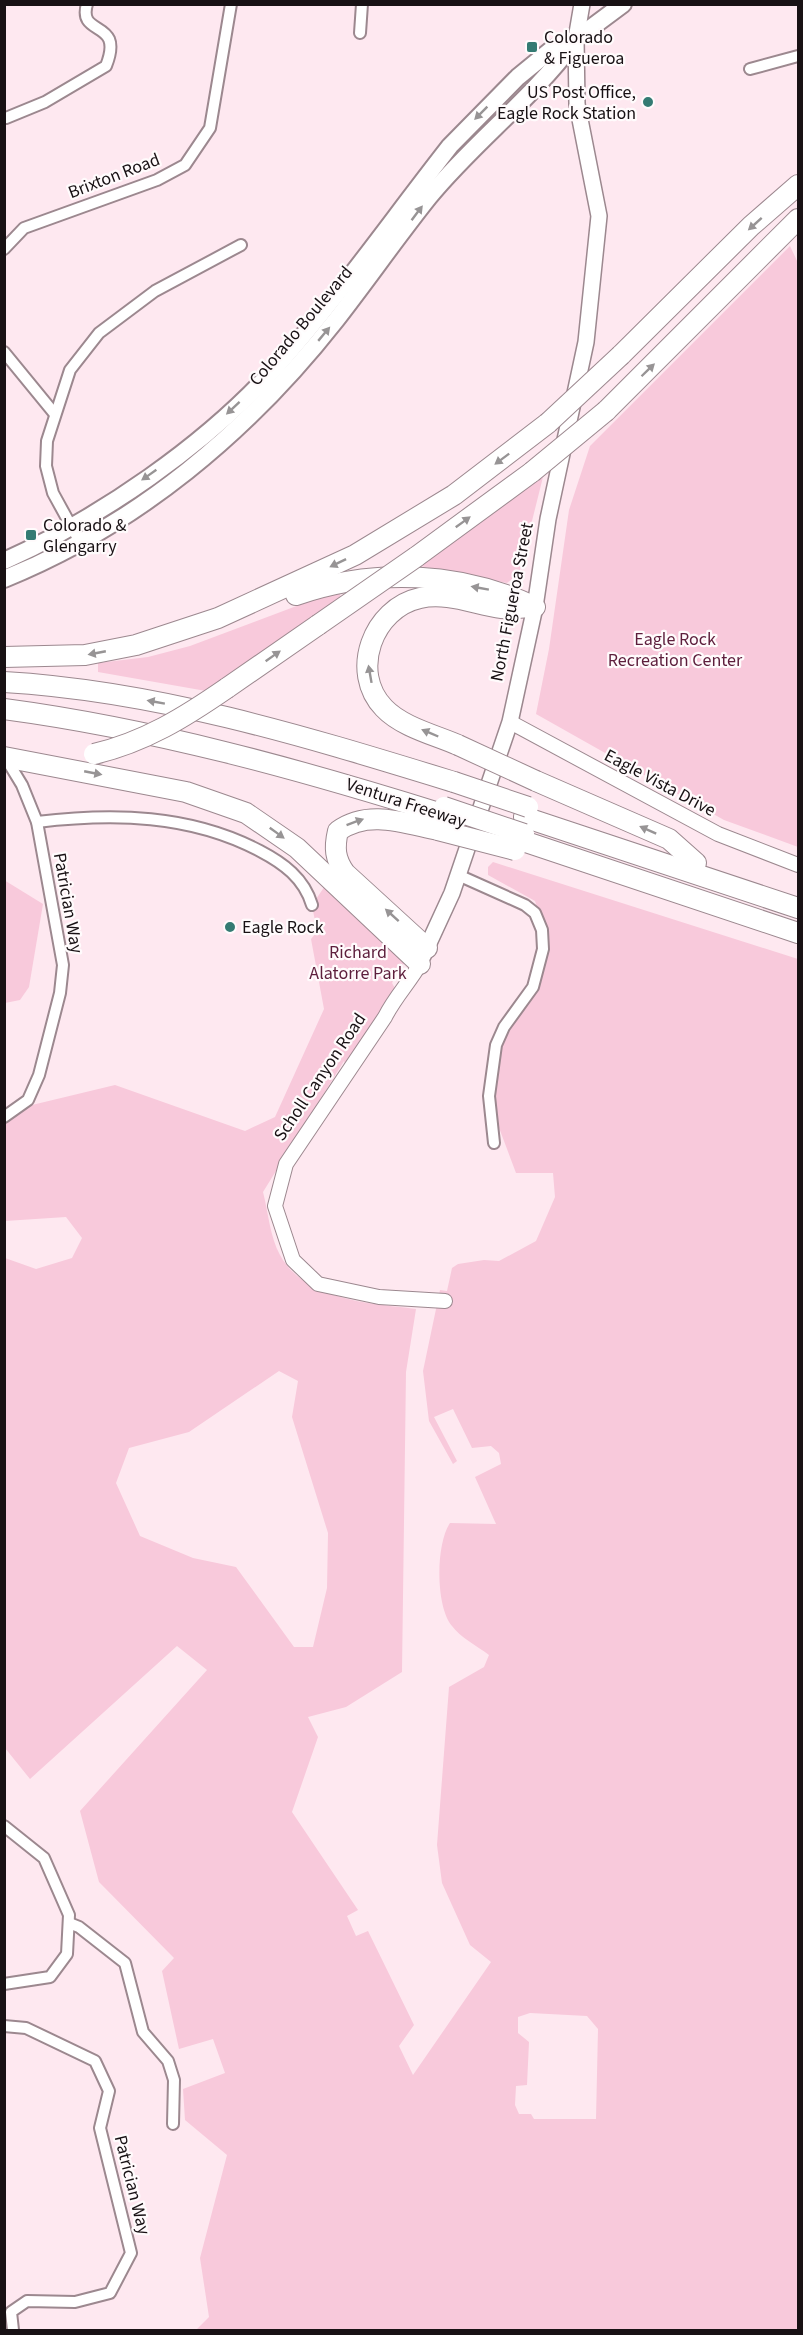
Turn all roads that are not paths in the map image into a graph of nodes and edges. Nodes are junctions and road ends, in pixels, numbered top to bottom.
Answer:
1 (87, 4) edge
2 (231, 4) edge
3 (362, 4) edge
4 (582, 4) edge
5 (623, 4) edge
6 (360, 33) dead end
7 (576, 39) junction
8 (798, 56) edge
9 (750, 69) dead end
10 (6, 118) edge
11 (450, 146) junction
12 (463, 157) junction
13 (798, 185) edge
14 (798, 219) edge
15 (241, 245) dead end
16 (4, 249) edge
17 (4, 352) edge
18 (280, 373) junction
19 (54, 413) junction
20 (197, 440) junction
21 (207, 455) junction
22 (71, 527) junction
23 (81, 544) junction
24 (4, 561) edge
25 (4, 579) edge
26 (535, 607) junction
27 (136, 645) junction
28 (4, 657) edge
29 (4, 682) edge
30 (4, 709) edge
31 (510, 722) junction
32 (4, 757) edge
33 (36, 761) junction
34 (446, 805) junction
35 (37, 822) junction
36 (523, 830) junction
37 (696, 863) junction
38 (798, 865) edge
39 (458, 875) junction
40 (798, 896) edge
41 (312, 905) dead end
42 (798, 908) edge
43 (798, 923) edge
44 (798, 933) edge
45 (423, 956) junction
46 (4, 1117) edge
47 (494, 1143) dead end
48 (445, 1301) dead end
49 (4, 1826) edge
50 (69, 1923) junction
51 (4, 1984) edge
52 (4, 2026) edge
53 (173, 2124) dead end
54 (13, 2331) edge

1 - 10 street
2 - 16 street, Brixton Road
3 - 6 street
4 - 7 main road, North Figueroa Street
5 - 7 main road, Colorado Boulevard
7 -> 11 main road, Colorado Boulevard
7 - 12 main road, Colorado Boulevard
7 - 26 main road, North Figueroa Street
8 - 9 street
11 - 12 main road
11 - 18 main road, Colorado Boulevard
18 -> 12 main road, Colorado Boulevard
13 -> 27 highway, bridge
33 -> 14 highway, bridge
15 - 19 street
17 - 19 street
18 -> 20 main road, Colorado Boulevard
18 - 21 main road, Colorado Boulevard
19 - 22 street
20 - 21 main road
20 -> 22 main road, Colorado Boulevard
21 - 23 main road, Colorado Boulevard
22 - 23 street
22 - 24 main road, Colorado Boulevard
23 - 25 main road, Colorado Boulevard
26 -> 27 highway
26 - 31 main road, North Figueroa Street
37 -> 26 highway, bridge
27 -> 28 highway
34 -> 29 highway, Ventura Freeway
30 - 34 highway, Ventura Freeway
31 - 38 street, Eagle Vista Drive
31 - 39 main road, North Figueroa Street
32 - 33 highway
32 - 35 street, Patrician Way
33 -> 45 highway
34 - 36 highway, bridge
34 - 36 highway, Ventura Freeway, bridge
45 -> 34 highway
35 - 41 street
35 - 46 street, Patrician Way
36 - 37 highway, Ventura Freeway
36 - 42 highway
36 - 43 highway
36 - 44 highway
37 - 40 highway, Ventura Freeway
39 - 45 main road, Scholl Canyon Road
39 - 47 street
45 - 48 street, Scholl Canyon Road
49 - 50 street
50 - 51 street
50 - 53 street
52 - 54 street, Patrician Way

